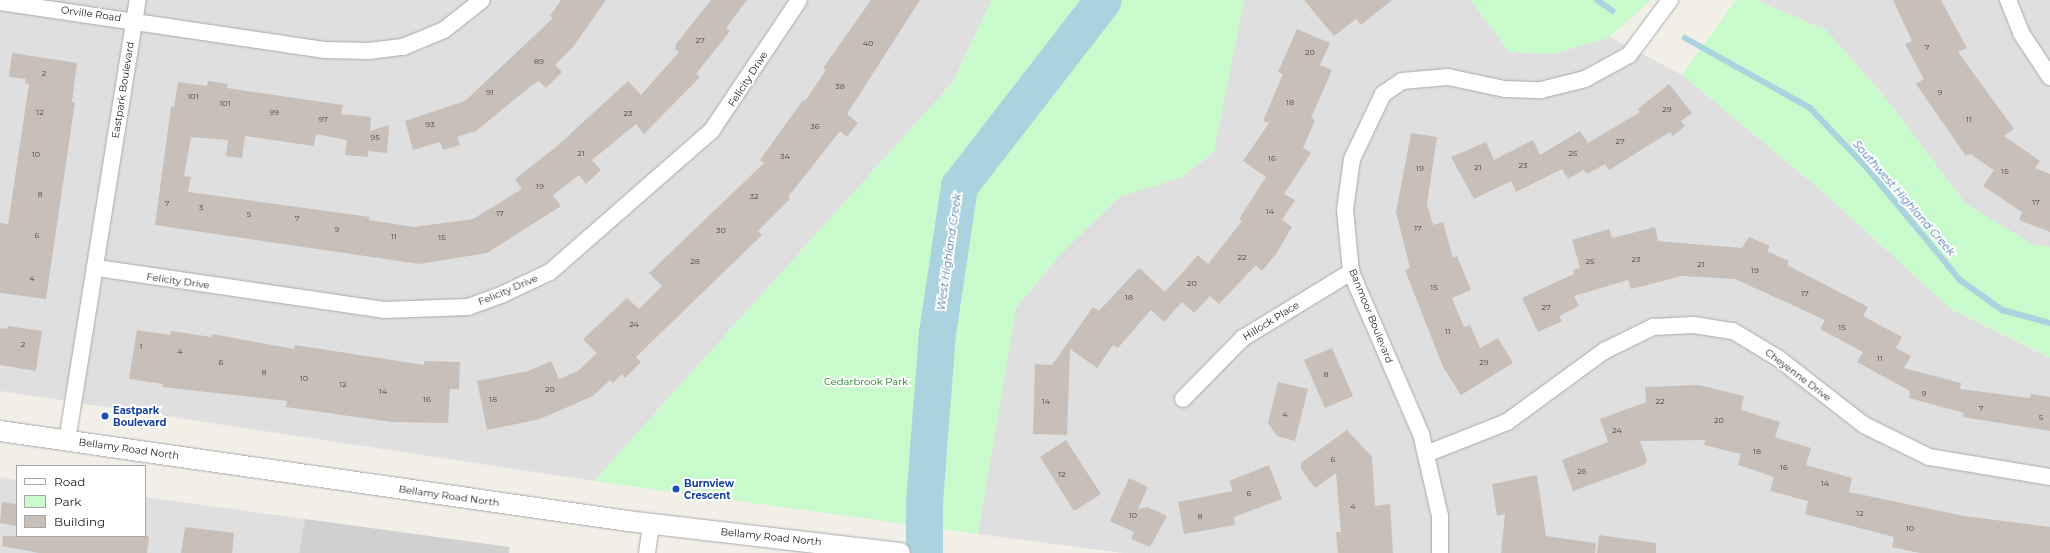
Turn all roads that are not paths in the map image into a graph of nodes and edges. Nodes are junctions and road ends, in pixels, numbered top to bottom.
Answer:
1 (138, 0) edge
2 (482, 0) edge
3 (799, 0) edge
4 (1670, 0) edge
5 (2008, 0) edge
6 (0, 2) edge
7 (134, 21) junction
8 (2050, 77) edge
9 (96, 268) junction
10 (1351, 272) junction
11 (1183, 399) dead end
12 (0, 431) edge
13 (67, 441) junction
14 (1426, 454) junction
15 (2050, 476) edge
16 (651, 524) junction
17 (647, 553) edge
18 (900, 553) edge
19 (1440, 553) edge

1 - 7 street, Eastpark Boulevard
2 - 7 street
3 - 9 street, Felicity Drive
4 - 10 street, Banmoor Boulevard
5 - 8 street
6 - 7 street, Orville Road
7 - 9 street, Eastpark Boulevard
9 - 13 street, Eastpark Boulevard
10 - 11 street, Hillock Place
10 - 14 street, Banmoor Boulevard
12 - 13 street, Bellamy Road North
13 - 16 street, Bellamy Road North
14 - 15 street, Cheyenne Drive
14 - 19 street, Banmoor Boulevard
16 - 17 street
16 - 18 street, Bellamy Road North

